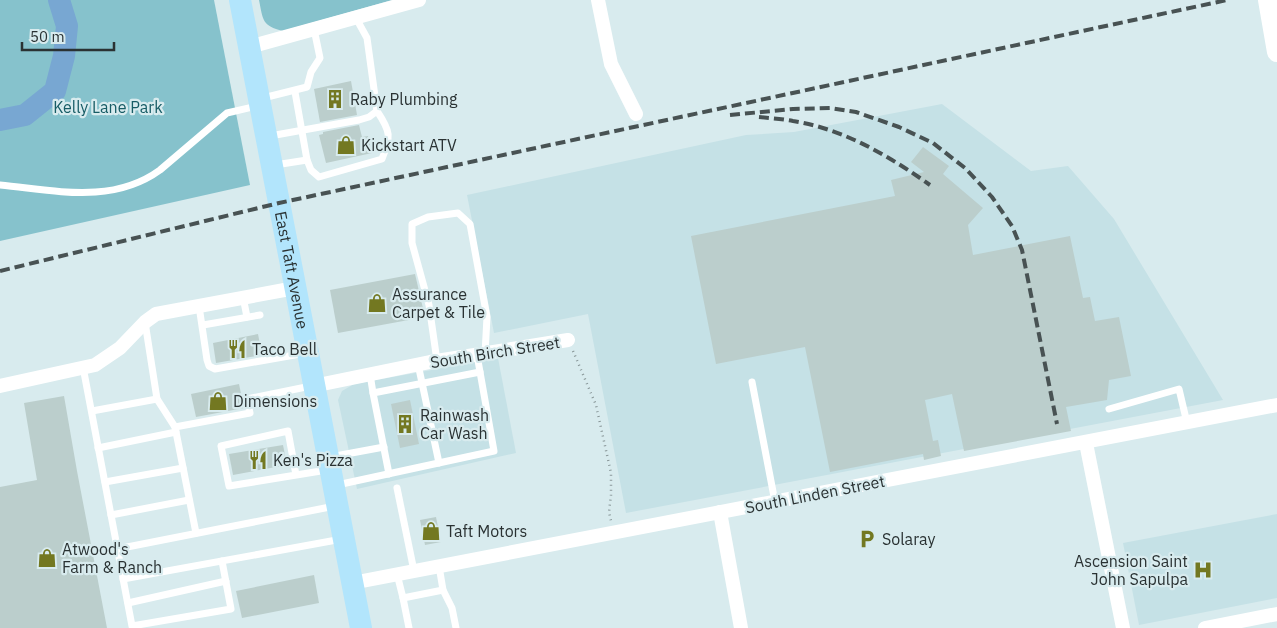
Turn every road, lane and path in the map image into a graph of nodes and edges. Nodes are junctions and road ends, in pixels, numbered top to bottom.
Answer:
1 (240, 0) edge
2 (419, 0) edge
3 (598, 0) edge
4 (1268, 0) edge
5 (356, 18) junction
6 (314, 30) junction
7 (249, 46) junction
8 (1277, 52) edge
9 (295, 92) junction
10 (260, 102) junction
11 (377, 111) junction
12 (636, 114) dead end
13 (302, 130) junction
14 (266, 137) junction
15 (307, 160) junction
16 (272, 165) junction
17 (0, 185) edge
18 (294, 288) junction
19 (243, 298) junction
20 (199, 306) junction
21 (260, 315) dead end
22 (247, 317) junction
23 (144, 322) junction
24 (203, 325) junction
25 (568, 340) joint
26 (307, 353) junction
27 (481, 355) junction
28 (438, 361) junction
29 (418, 364) junction
30 (83, 367) junction
31 (480, 372) junction
32 (370, 374) junction
33 (752, 382) dead end
34 (423, 385) junction
35 (0, 386) edge
36 (313, 386) junction
37 (373, 394) junction
38 (157, 399) junction
39 (1277, 406) edge
40 (1109, 409) dead end
41 (92, 411) junction
42 (1187, 423) junction
43 (175, 430) junction
44 (1086, 443) junction
45 (384, 447) junction
46 (98, 448) junction
47 (439, 463) junction
48 (183, 468) junction
49 (389, 474) junction
50 (296, 475) junction
51 (332, 480) junction
52 (105, 482) junction
53 (397, 488) dead end
54 (189, 500) junction
55 (775, 502) junction
56 (720, 512) junction
57 (111, 515) junction
58 (196, 533) junction
59 (613, 533) junction
60 (344, 539) junction
61 (118, 549) junction
62 (222, 561) junction
63 (439, 566) junction
64 (414, 571) junction
65 (397, 574) junction
66 (123, 579) junction
67 (226, 581) junction
68 (352, 583) junction
69 (443, 590) junction
70 (403, 598) junction
71 (128, 603) junction
72 (1277, 614) edge
73 (362, 628) edge
74 (409, 628) edge
75 (456, 628) edge
76 (741, 628) edge
77 (1123, 628) edge
78 (1205, 628) edge

1 - 7 main road, East Taft Avenue
2 - 5 street
3 - 12 street
4 - 8 street
5 - 6 street
5 - 11 lane
6 - 7 street
6 - 9 lane
7 - 10 main road, East Taft Avenue
9 - 10 lane
9 - 13 lane
10 - 14 main road, East Taft Avenue
10 - 17 lane
11 - 13 lane
11 - 15 lane
13 - 14 lane
13 - 15 lane
14 - 16 main road, East Taft Avenue
15 - 16 lane
16 - 18 main road, East Taft Avenue
18 - 19 street
18 - 26 main road, East Taft Avenue
19 - 20 street
19 - 22 lane
20 - 23 street
20 - 24 lane
21 - 22 lane
22 - 24 lane
23 - 30 street
23 - 38 lane
24 - 26 lane
25 - 27 street, South Birch Street
25 - 59 path, South Birch Street
26 - 36 main road, East Taft Avenue
27 - 28 street, South Birch Street
27 - 28 lane
27 - 31 lane
28 - 29 street, South Birch Street
29 - 32 street, South Birch Street
29 - 34 lane
30 - 35 street
30 - 41 lane
31 - 34 lane
31 - 47 lane
32 - 36 street, South Birch Street
32 - 37 lane
33 - 55 lane
34 - 37 lane
34 - 47 lane
36 - 43 lane
36 - 51 main road, East Taft Avenue
37 - 45 lane
38 - 41 lane
38 - 43 lane
39 - 42 street, South Linden Street
40 - 42 lane
41 - 46 lane
42 - 44 street, South Linden Street
43 - 46 lane
43 - 48 lane
44 - 55 street, South Linden Street
44 - 77 street
45 - 49 lane
45 - 51 lane
46 - 52 lane
47 - 49 lane
48 - 52 lane
48 - 54 lane
49 - 51 lane
50 - 50 lane
50 - 51 lane
51 - 58 lane
51 - 60 main road, East Taft Avenue
52 - 57 lane
53 - 64 lane
54 - 57 lane
54 - 58 lane
55 - 56 street, South Linden Street
56 - 59 street, South Linden Street
56 - 76 street
57 - 61 lane
58 - 61 lane
59 - 63 street, South Linden Street
60 - 62 lane
60 - 68 main road, East Taft Avenue
61 - 66 lane
62 - 66 lane
62 - 67 lane
63 - 64 street, South Linden Street
63 - 69 lane
64 - 65 street, South Linden Street
65 - 68 street, South Linden Street
65 - 70 lane
66 - 71 lane
67 - 71 lane
67 - 71 lane
68 - 73 main road, East Taft Avenue
69 - 70 lane
69 - 75 lane
70 - 74 lane
72 - 78 street

